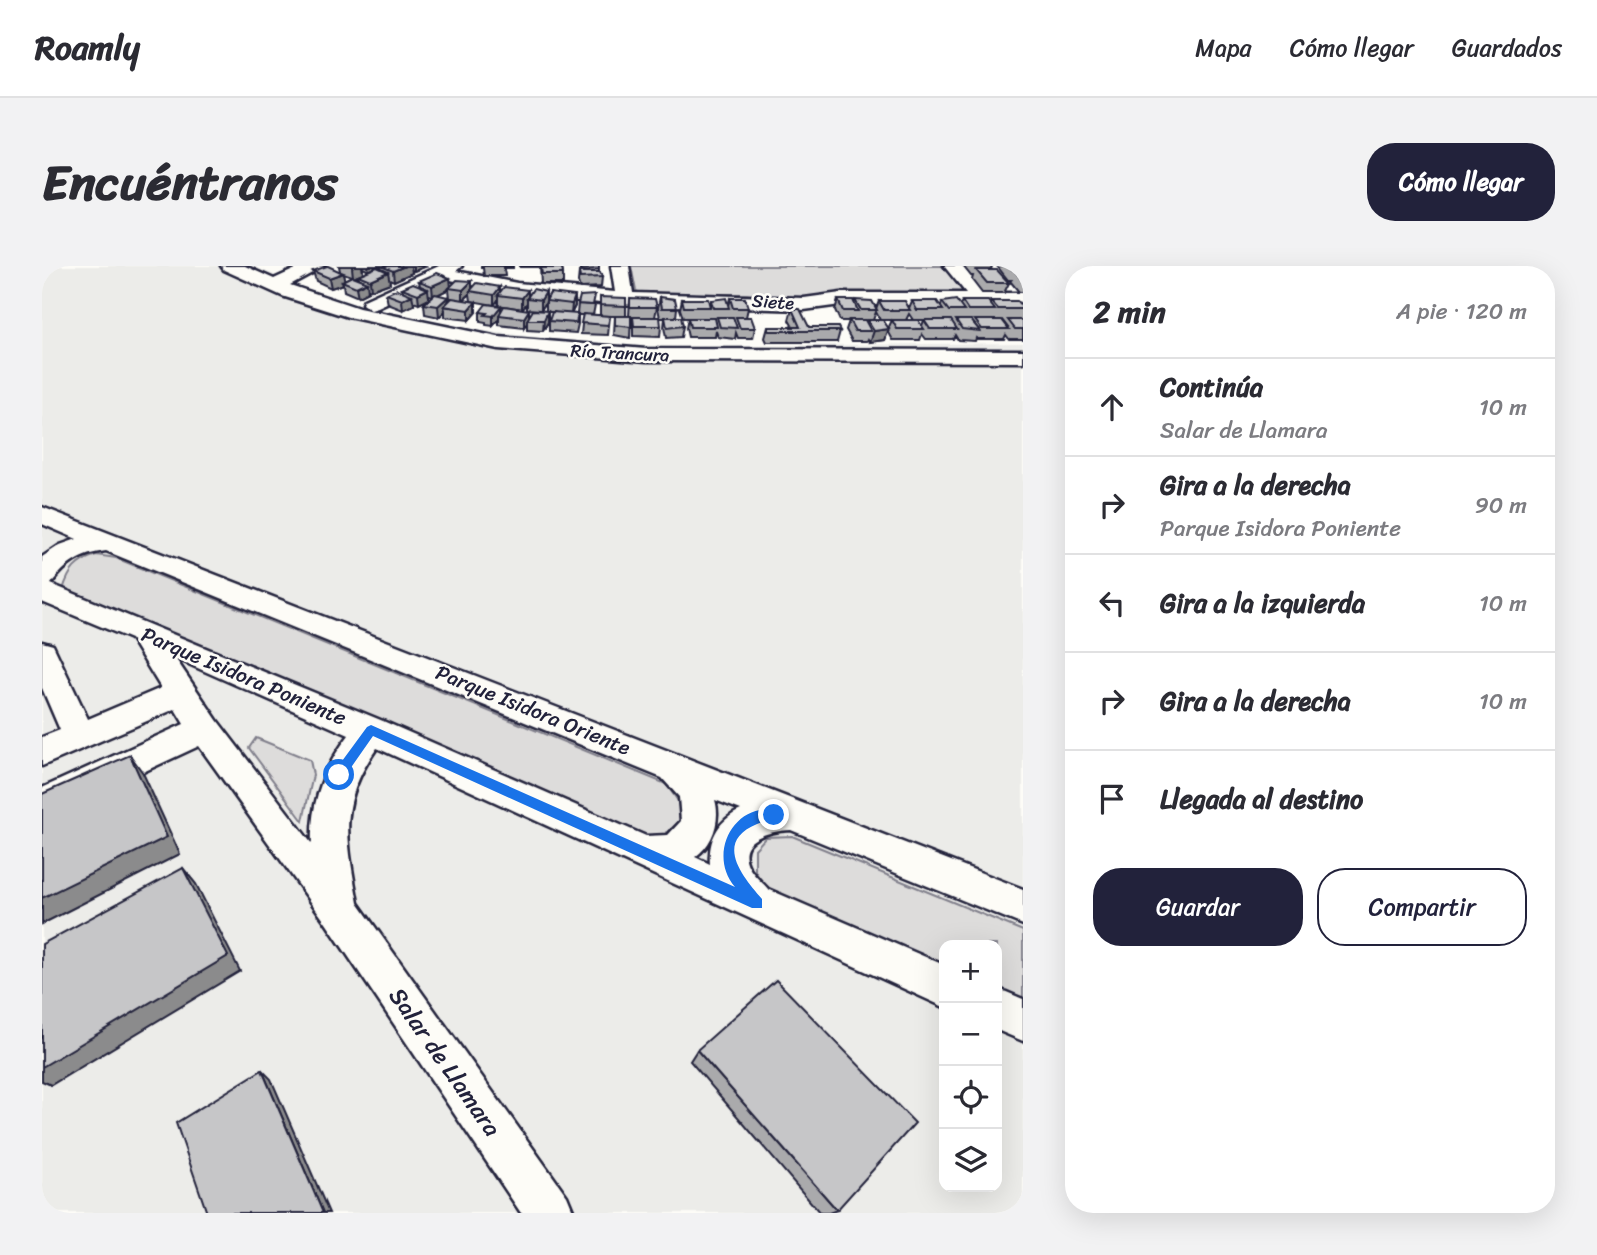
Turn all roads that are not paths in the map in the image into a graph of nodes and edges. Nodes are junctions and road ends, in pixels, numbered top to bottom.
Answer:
1 (230, 266) edge
2 (300, 266) edge
3 (316, 266) edge
4 (620, 266) edge
5 (953, 266) edge
6 (447, 269) edge
7 (268, 283) junction
8 (625, 298) junction
9 (980, 299) junction
10 (1023, 299) edge
11 (371, 304) dead end
12 (773, 304) junction
13 (804, 304) junction
14 (824, 339) junction
15 (790, 340) junction
16 (1023, 356) edge
17 (45, 527) edge
18 (106, 542) junction
19 (42, 577) edge
20 (42, 590) edge
21 (142, 633) junction
22 (42, 653) edge
23 (181, 693) junction
24 (205, 729) junction
25 (371, 730) junction
26 (79, 736) junction
27 (42, 752) edge
28 (673, 767) junction
29 (42, 804) edge
30 (793, 815) junction
31 (640, 852) junction
32 (757, 904) junction
33 (1023, 907) edge
34 (340, 910) junction
35 (939, 984) edge
36 (1002, 1011) edge
37 (1023, 1020) edge
38 (550, 1213) edge

1 - 7 street, Río Trancura
2 - 7 street
3 - 7 street
4 - 8 street
5 - 9 street
6 - 8 street, Siete
6 - 11 street
7 - 15 street, Río Trancura
8 - 12 street, Siete
9 - 10 street, Siete
9 - 13 street, Siete
12 - 13 street, Siete
12 - 15 street
13 - 14 street
14 - 15 street, Río Trancura
14 - 16 street, Río Trancura
17 - 18 street, Parque Isidora Oriente
18 - 19 street
18 - 28 street, Parque Isidora Oriente
20 - 21 street, Parque Isidora Poniente
21 - 23 street, Salar de Llamara
21 - 25 street, Parque Isidora Poniente
22 - 26 street
23 - 24 street, Salar de Llamara
23 - 26 street
24 - 29 street
24 - 34 street, Salar de Llamara
25 - 31 street, Parque Isidora Poniente
25 - 34 street, Salar de Llamara
26 - 27 street
28 - 30 street, Parque Isidora Oriente
28 - 31 street
30 - 32 street
30 - 33 street, Parque Isidora Oriente
31 - 32 street, Parque Isidora Poniente
32 - 35 street, Parque Isidora Poniente
34 - 38 street, Salar de Llamara
36 - 37 street

